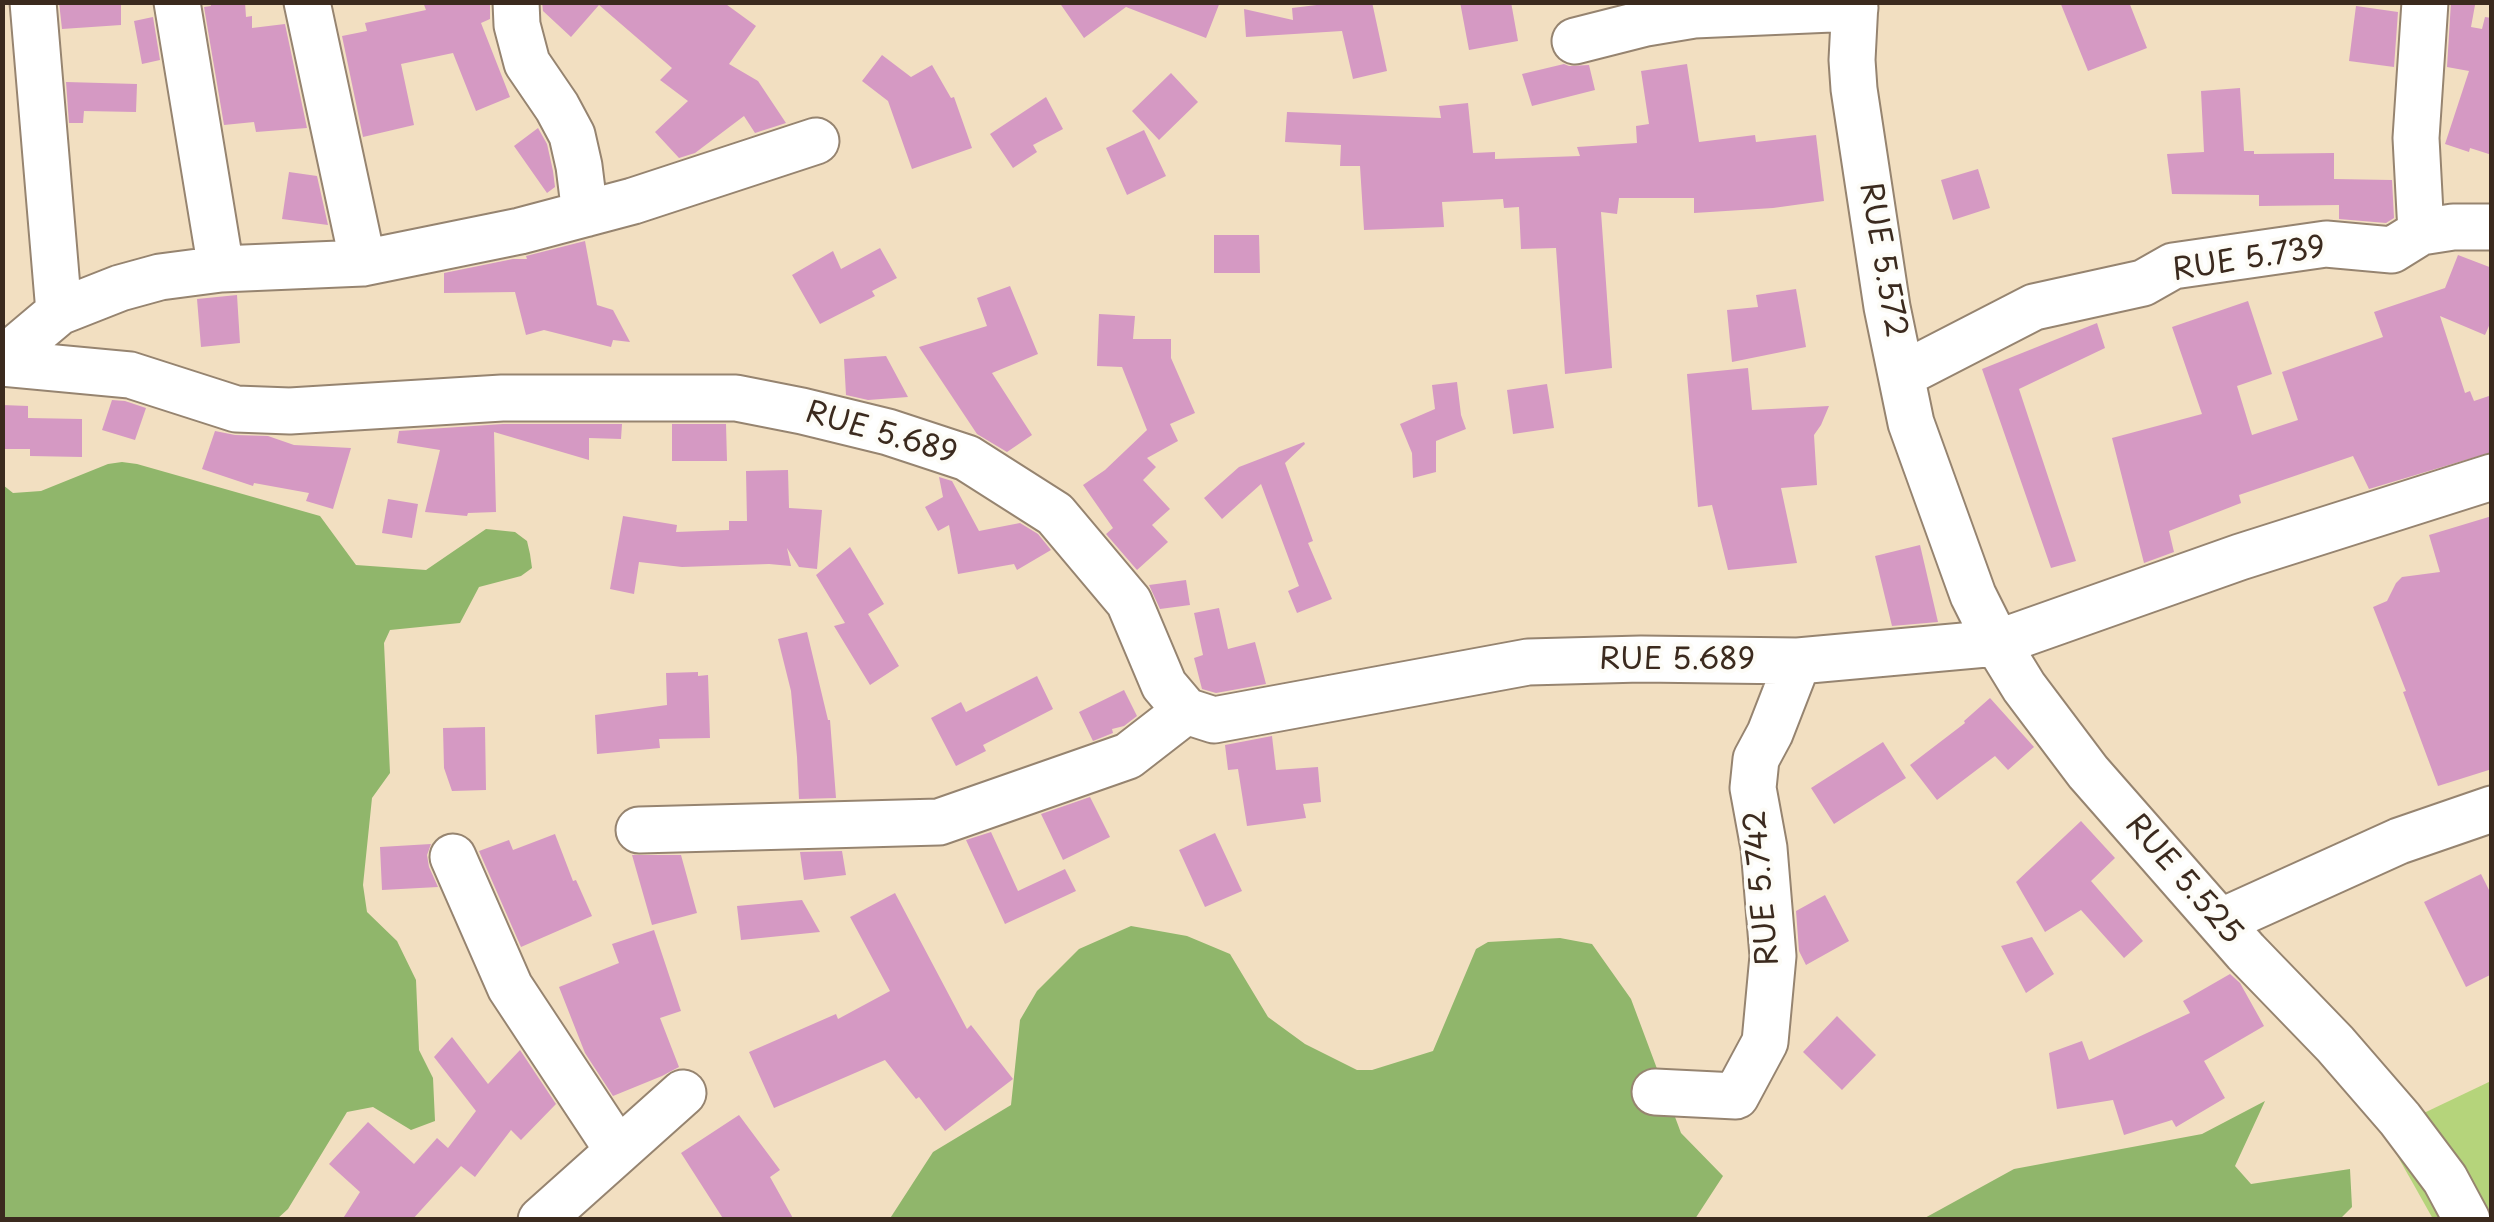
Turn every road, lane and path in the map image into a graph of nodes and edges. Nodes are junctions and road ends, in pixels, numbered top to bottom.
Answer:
1 (34, 2) edge
2 (178, 2) edge
3 (307, 2) edge
4 (516, 2) edge
5 (2425, 2) edge
6 (1855, 5) edge
7 (1575, 41) dead end
8 (816, 142) dead end
9 (585, 214) junction
10 (2492, 227) edge
11 (2421, 232) junction
12 (363, 263) junction
13 (221, 269) junction
14 (60, 312) junction
15 (2, 361) edge
16 (1902, 375) junction
17 (2492, 478) edge
18 (1944, 512) joint
19 (1996, 643) junction
20 (1798, 661) junction
21 (1186, 711) junction
22 (2492, 809) edge
23 (640, 830) dead end
24 (453, 857) dead end
25 (2220, 922) junction
26 (684, 1092) dead end
27 (1655, 1092) dead end
28 (618, 1149) junction
29 (543, 1219) edge
30 (2467, 1220) edge

1 - 14 street
2 - 13 street
3 - 12 street
4 - 9 street
5 - 11 street
6 - 7 street
6 - 16 street, RUE 5.572
8 - 9 street
9 - 12 street
10 - 11 street, RUE 5.739
11 - 16 street, RUE 5.739
12 - 13 street
13 - 14 street
14 - 15 street
15 - 21 street, RUE 5.689
16 - 18 street, RUE 5.572
17 - 19 street, RUE 5.689
18 - 19 street, RUE 5.525
19 - 20 street, RUE 5.689
19 - 25 street, RUE 5.525
20 - 21 street, RUE 5.689
20 - 27 street, RUE 5.742
21 - 23 street
22 - 25 street
24 - 28 street
25 - 30 street, RUE 5.525
26 - 28 street
28 - 29 street

